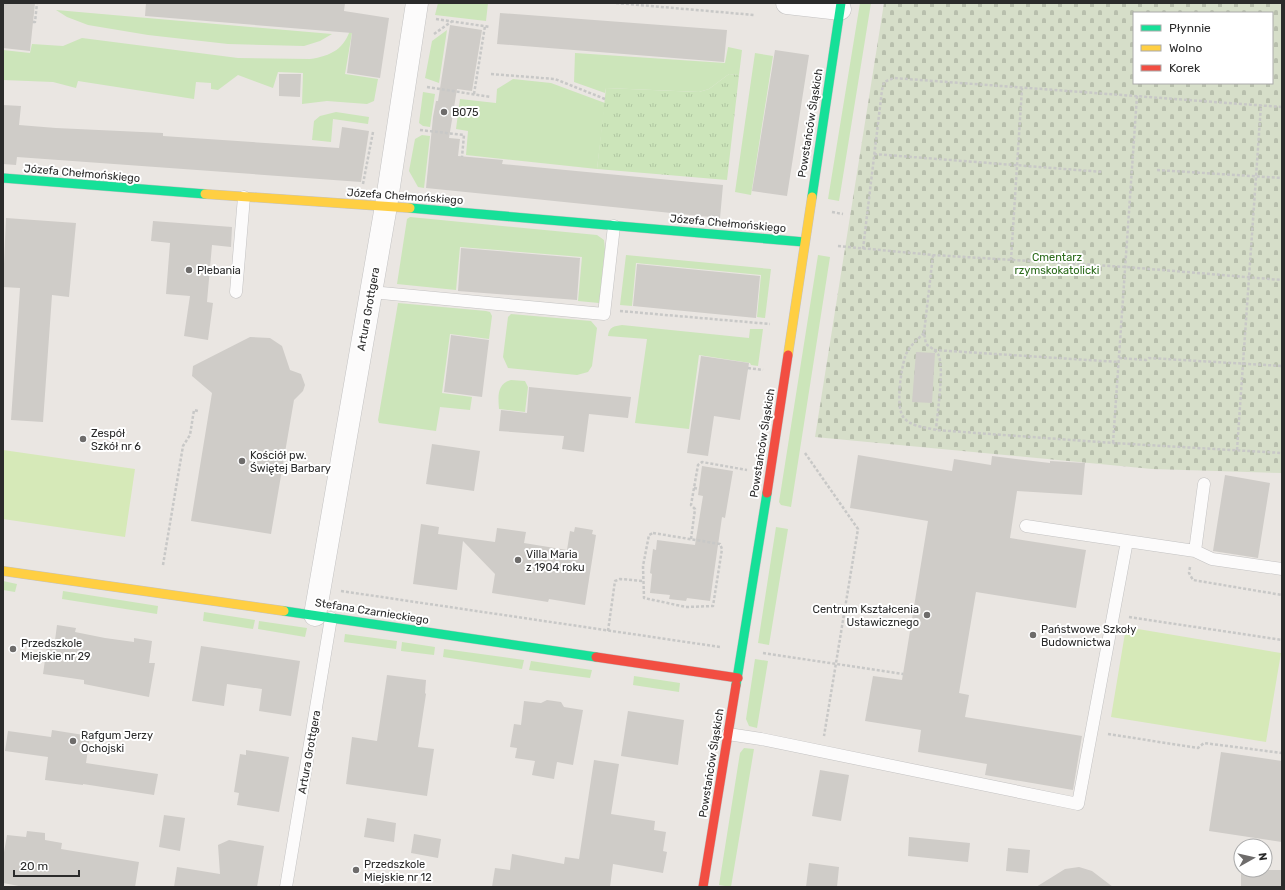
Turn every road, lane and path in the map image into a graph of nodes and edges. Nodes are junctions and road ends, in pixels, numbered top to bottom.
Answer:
1 (37, 3) edge
2 (417, 3) edge
3 (616, 3) edge
4 (787, 3) edge
5 (841, 6) edge
6 (754, 15) dead end
7 (432, 19) dead end
8 (451, 21) junction
9 (33, 22) dead end
10 (485, 26) junction
11 (490, 26) dead end
12 (428, 38) dead end
13 (491, 74) dead end
14 (421, 86) dead end
15 (1022, 88) junction
16 (474, 94) junction
17 (1137, 96) junction
18 (491, 97) dead end
19 (605, 99) dead end
20 (1261, 105) junction
21 (1282, 107) edge
22 (374, 127) dead end
23 (413, 130) dead end
24 (874, 154) junction
25 (462, 157) dead end
26 (1017, 166) junction
27 (1157, 170) dead end
28 (1103, 172) dead end
29 (1256, 176) junction
30 (3, 178) edge
31 (1282, 178) edge
32 (361, 185) dead end
33 (244, 197) junction
34 (386, 206) junction
35 (614, 226) junction
36 (804, 242) junction
37 (838, 246) dead end
38 (863, 249) junction
39 (933, 255) junction
40 (1011, 260) junction
41 (1126, 267) junction
42 (1249, 277) junction
43 (1282, 280) edge
44 (236, 292) dead end
45 (372, 292) junction
46 (604, 310) junction
47 (771, 324) dead end
48 (924, 333) junction
49 (934, 350) junction
50 (1119, 358) junction
51 (1119, 362) junction
52 (1243, 364) junction
53 (1282, 366) edge
54 (748, 368) dead end
55 (764, 370) dead end
56 (198, 411) dead end
57 (936, 430) junction
58 (1113, 443) junction
59 (1236, 450) junction
60 (805, 453) dead end
61 (1282, 453) edge
62 (748, 470) dead end
63 (1204, 484) dead end
64 (694, 488) junction
65 (699, 489) dead end
66 (1026, 526) dead end
67 (690, 539) junction
68 (1127, 541) junction
69 (1194, 551) junction
70 (163, 565) dead end
71 (1282, 569) edge
72 (3, 571) edge
73 (643, 581) junction
74 (320, 588) junction
75 (1282, 596) edge
76 (1113, 615) junction
77 (323, 616) junction
78 (608, 630) junction
79 (1282, 640) edge
80 (742, 651) junction
81 (836, 664) junction
82 (903, 674) dead end
83 (738, 678) junction
84 (1092, 732) junction
85 (728, 734) junction
86 (822, 752) junction
87 (1282, 753) edge
88 (286, 887) edge
89 (704, 887) edge

1 - 9 path
2 - 34 street, Artura Grottgera
3 - 6 path
4 - 5 street
5 - 36 street, Powstańców Śląskich
7 - 8 path
8 - 10 path
8 - 12 path
10 - 11 path
10 - 16 path
13 - 19 path
14 - 16 path
15 - 17 path
15 - 24 path
15 - 26 path
16 - 18 path
17 - 20 path
17 - 41 path
20 - 21 path
20 - 29 path
22 - 32 path
23 - 25 path
24 - 26 path
24 - 38 path
26 - 28 path
26 - 40 path
27 - 29 path
29 - 31 path
29 - 42 path
30 - 33 street, Józefa Chełmońskiego
33 - 34 street, Józefa Chełmońskiego
33 - 44 lane
34 - 35 street, Józefa Chełmońskiego
34 - 45 street, Artura Grottgera
35 - 36 street, Józefa Chełmońskiego
35 - 46 lane
36 - 80 street, Powstańców Śląskich
37 - 38 path
38 - 39 path
39 - 40 path
39 - 48 path
40 - 41 path
41 - 42 path
41 - 50 path
42 - 43 path
42 - 52 path
45 - 46 lane
45 - 74 street, Artura Grottgera
46 - 47 path
48 - 49 path
48 - 57 path
49 - 51 path
49 - 57 path
50 - 51 path
50 - 52 path
51 - 58 path
52 - 53 path
52 - 59 path
54 - 55 path
56 - 70 path
57 - 58 path
58 - 59 path
59 - 61 path
60 - 81 path
62 - 64 path
63 - 69 lane
64 - 65 path
64 - 67 path
66 - 68 lane
67 - 73 path
67 - 73 path
68 - 69 lane
68 - 76 lane
69 - 71 lane
69 - 75 path
72 - 77 street, Stefana Czarnieckiego
73 - 78 path
74 - 77 street, Artura Grottgera
74 - 78 path
76 - 79 path
76 - 84 lane
77 - 83 street, Stefana Czarnieckiego
77 - 88 lane, Artura Grottgera
78 - 80 path
80 - 81 path
80 - 83 street, Powstańców Śląskich
81 - 82 path
81 - 86 path
83 - 85 street, Powstańców Śląskich
84 - 86 lane
84 - 87 path
85 - 86 lane
85 - 89 street, Powstańców Śląskich

